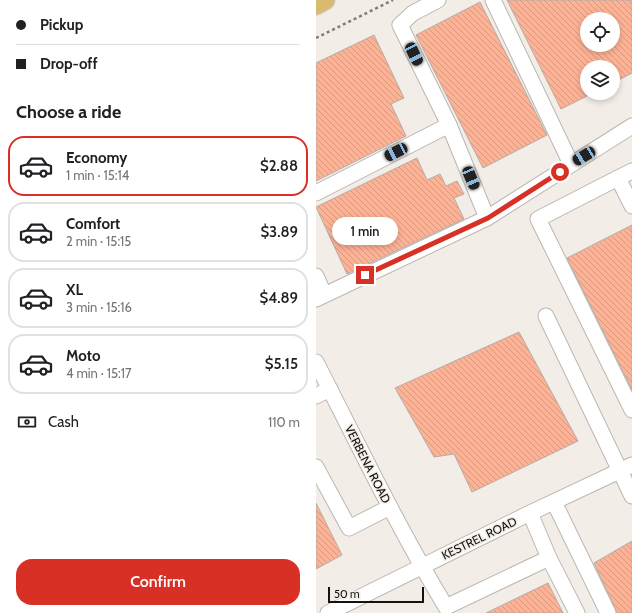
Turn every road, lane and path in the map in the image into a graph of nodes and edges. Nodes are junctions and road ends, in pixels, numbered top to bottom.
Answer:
1 (325, 0) edge
2 (393, 0) edge
3 (438, 0) edge
4 (493, 0) edge
5 (316, 4) edge
6 (316, 38) edge
7 (449, 125) junction
8 (632, 126) edge
9 (572, 164) junction
10 (632, 172) edge
11 (618, 178) junction
12 (316, 194) edge
13 (632, 206) edge
14 (488, 218) junction
15 (316, 276) edge
16 (320, 297) edge
17 (546, 316) dead end
18 (316, 362) edge
19 (330, 389) junction
20 (316, 396) edge
21 (632, 410) edge
22 (316, 467) edge
23 (626, 468) edge
24 (632, 496) edge
25 (554, 502) junction
26 (390, 507) junction
27 (530, 513) junction
28 (548, 558) junction
29 (421, 566) junction
30 (447, 610) edge
31 (328, 613) edge
32 (577, 613) edge
33 (608, 613) edge

1 - 5 main road
2 - 6 path
3 - 7 street
4 - 9 street
7 - 12 street
7 - 14 street
8 - 9 street
9 - 14 street
10 - 11 street
11 - 13 street
11 - 21 street
14 - 16 street
15 - 16 street
17 - 23 street
18 - 19 street, VERBENA ROAD
19 - 20 street
19 - 26 street, VERBENA ROAD
22 - 26 street
23 - 24 street
23 - 25 street, KESTREL ROAD
25 - 27 street, KESTREL ROAD
25 - 33 street
26 - 29 street, VERBENA ROAD
27 - 28 street
27 - 29 street, KESTREL ROAD
28 - 30 street
28 - 32 street
29 - 30 street, VERBENA ROAD
29 - 31 street, KESTREL ROAD

